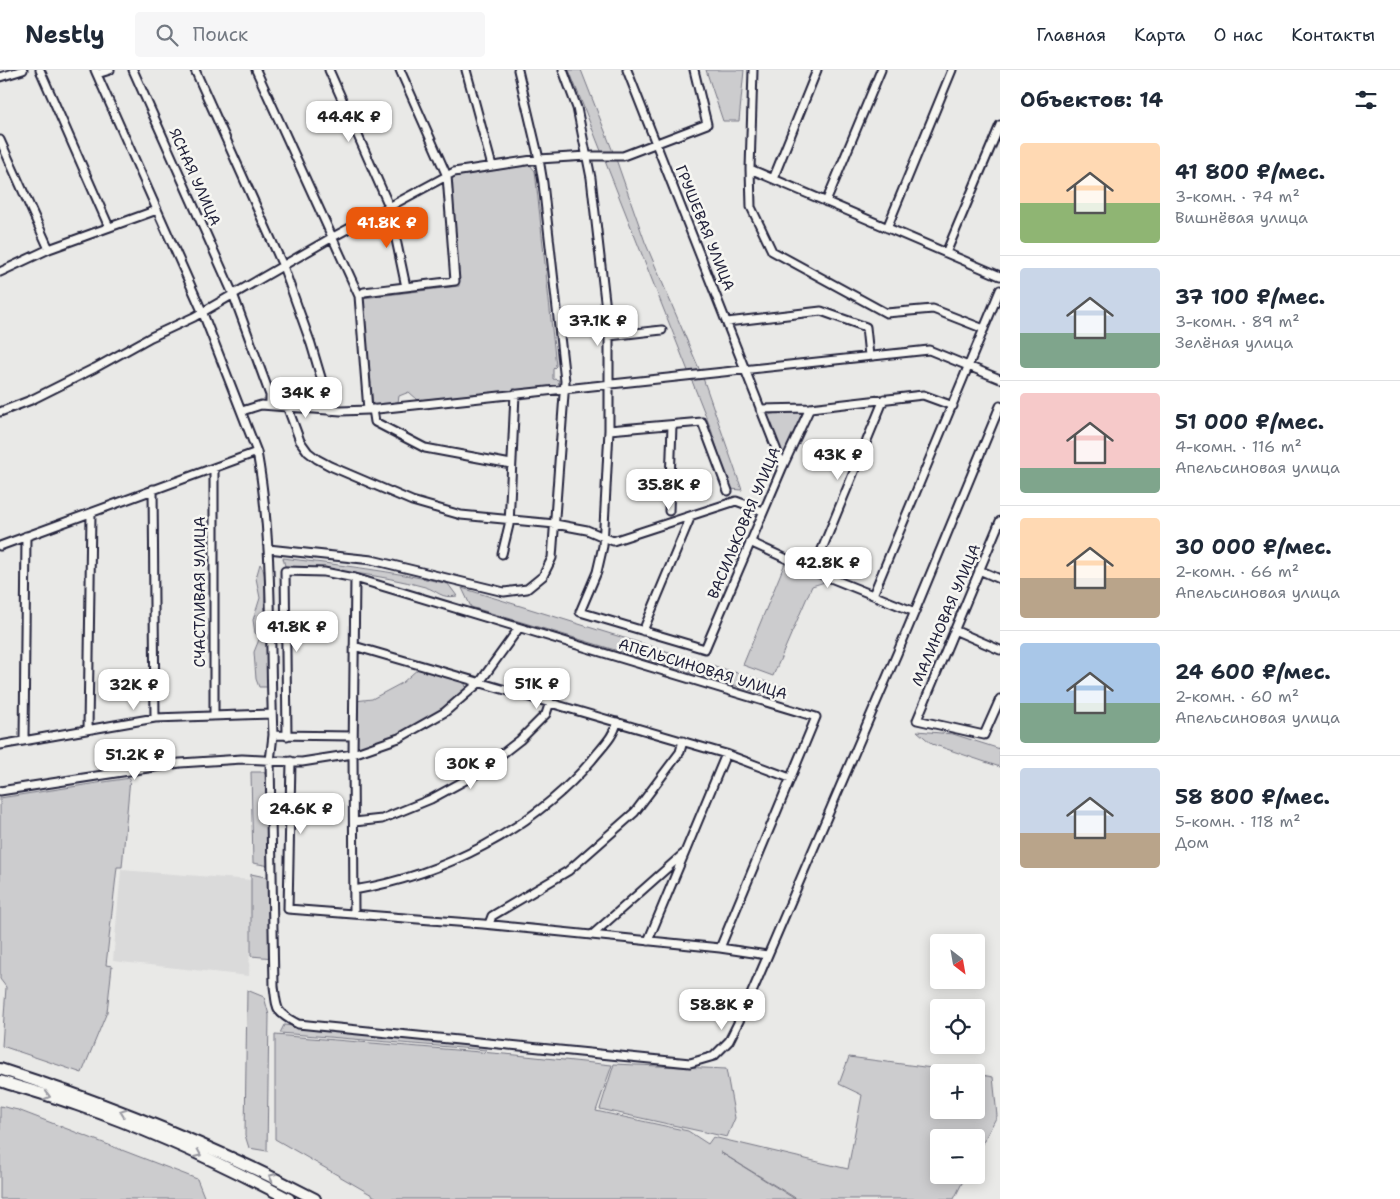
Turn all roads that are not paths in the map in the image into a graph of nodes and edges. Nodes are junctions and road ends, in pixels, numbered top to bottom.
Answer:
1 (23, 70) edge
2 (40, 70) edge
3 (110, 70) edge
4 (133, 70) edge
5 (195, 70) edge
6 (256, 70) edge
7 (329, 70) edge
8 (400, 70) edge
9 (466, 70) edge
10 (518, 70) edge
11 (563, 70) edge
12 (628, 70) edge
13 (694, 70) edge
14 (753, 70) edge
15 (817, 70) edge
16 (881, 70) edge
17 (952, 70) edge
18 (96, 72) edge
19 (0, 77) edge
20 (1000, 125) edge
21 (0, 140) edge
22 (656, 144) junction
23 (587, 156) junction
24 (539, 159) junction
25 (492, 166) junction
26 (750, 169) junction
27 (447, 176) junction
28 (773, 179) junction
29 (826, 202) junction
30 (389, 206) junction
31 (157, 210) junction
32 (109, 227) junction
33 (887, 228) junction
34 (331, 238) junction
35 (49, 249) junction
36 (946, 253) junction
37 (284, 266) junction
38 (0, 272) edge
39 (1000, 276) edge
40 (406, 287) junction
41 (1000, 290) edge
42 (233, 294) junction
43 (359, 296) junction
44 (202, 311) junction
45 (727, 322) junction
46 (984, 329) junction
47 (662, 330) dead end
48 (609, 336) junction
49 (869, 356) junction
50 (969, 366) junction
51 (746, 370) junction
52 (1000, 379) edge
53 (610, 383) junction
54 (564, 389) junction
55 (515, 394) junction
56 (884, 400) junction
57 (270, 405) junction
58 (287, 406) junction
59 (953, 406) junction
60 (1000, 406) edge
61 (810, 408) junction
62 (760, 409) junction
63 (370, 410) junction
64 (242, 411) junction
65 (331, 411) junction
66 (0, 412) edge
67 (672, 425) junction
68 (609, 430) junction
69 (258, 452) junction
70 (511, 464) junction
71 (783, 466) junction
72 (214, 468) junction
73 (153, 490) junction
74 (728, 491) dead end
75 (669, 511) dead end
76 (763, 511) junction
77 (91, 513) junction
78 (690, 516) junction
79 (508, 519) junction
80 (1000, 521) edge
81 (555, 524) junction
82 (26, 536) junction
83 (603, 537) junction
84 (750, 542) junction
85 (0, 546) edge
86 (268, 549) junction
87 (502, 554) dead end
88 (979, 570) junction
89 (813, 571) junction
90 (355, 578) junction
91 (1000, 579) edge
92 (874, 596) junction
93 (915, 612) junction
94 (519, 628) junction
95 (954, 630) junction
96 (643, 631) junction
97 (354, 646) junction
98 (1000, 650) edge
99 (480, 682) junction
100 (1000, 699) edge
101 (550, 702) junction
102 (272, 714) junction
103 (214, 716) junction
104 (155, 718) junction
105 (617, 722) junction
106 (88, 729) junction
107 (273, 735) junction
108 (287, 736) junction
109 (353, 736) junction
110 (24, 740) junction
111 (683, 741) junction
112 (0, 745) edge
113 (353, 754) junction
114 (726, 754) junction
115 (270, 761) junction
116 (291, 761) junction
117 (790, 778) junction
118 (0, 791) edge
119 (354, 822) junction
120 (683, 854) junction
121 (354, 890) junction
122 (354, 914) junction
123 (489, 924) junction
124 (592, 935) junction
125 (648, 941) junction
126 (720, 948) junction
127 (767, 955) junction
128 (0, 1069) edge
129 (0, 1081) edge
130 (289, 1199) edge
131 (315, 1199) edge

1 - 19 street
2 - 32 street
3 - 18 street
4 - 42 street, ЯСНАЯ УЛИЦА
5 - 37 street
6 - 34 street
7 - 30 street
8 - 27 street
9 - 25 street
10 - 24 street
11 - 23 street
12 - 22 street, ГРУШЕВАЯ УЛИЦА
13 - 22 street
14 - 26 street
15 - 28 street
16 - 29 street
17 - 33 street
18 - 31 street
20 - 36 street
21 - 35 street
22 - 23 street
22 - 45 street, ГРУШЕВАЯ УЛИЦА
23 - 24 street
23 - 48 street
24 - 25 street
24 - 54 street
25 - 27 street
26 - 28 street
26 - 46 street
27 - 30 street
27 - 40 street
28 - 29 street
29 - 33 street
30 - 34 street
30 - 40 street
31 - 32 street
31 - 44 street
32 - 35 street
33 - 36 street
34 - 37 street
34 - 43 street
35 - 38 street
36 - 39 street
37 - 42 street
37 - 65 street
40 - 43 street
41 - 46 street
42 - 44 street
42 - 57 street, ЯСНАЯ УЛИЦА
43 - 63 street
44 - 64 street
44 - 66 street
45 - 49 street
45 - 51 street, ГРУШЕВАЯ УЛИЦА
46 - 50 street
47 - 48 street
48 - 53 street
49 - 50 street
49 - 51 street
50 - 52 street
50 - 59 street
51 - 53 street
51 - 62 street, ГРУШЕВАЯ УЛИЦА
53 - 54 street
53 - 68 street
54 - 55 street
54 - 81 street
55 - 63 street
55 - 70 street
56 - 59 street
56 - 61 street
56 - 89 street
57 - 58 street
57 - 64 street
58 - 65 street
58 - 79 street
59 - 92 street
60 - 93 street
61 - 62 street
61 - 71 street, ВАСИЛЬКОВАЯ УЛИЦА
62 - 71 street, ГРУШЕВАЯ УЛИЦА
63 - 65 street
63 - 70 street
64 - 69 street
67 - 68 street
67 - 74 street
67 - 75 street
68 - 83 street
69 - 72 street
69 - 86 street
70 - 79 street
71 - 76 street, ВАСИЛЬКОВАЯ УЛИЦА
72 - 73 street
72 - 103 street, СЧАСТЛИВАЯ УЛИЦА
73 - 77 street
73 - 104 street
76 - 78 street
76 - 84 street, ВАСИЛЬКОВАЯ УЛИЦА
77 - 82 street
77 - 106 street
78 - 83 street
78 - 96 street
79 - 81 street
79 - 87 street
80 - 88 street, МАЛИНОВАЯ УЛИЦА
81 - 83 street
81 - 86 street
82 - 85 street
82 - 110 street
83 - 96 street
84 - 89 street
84 - 96 street, ВАСИЛЬКОВАЯ УЛИЦА
86 - 102 street
88 - 91 street
88 - 95 street, МАЛИНОВАЯ УЛИЦА
89 - 92 street
90 - 94 street, АПЕЛЬСИНОВАЯ УЛИЦА
90 - 97 street
90 - 108 street, АПЕЛЬСИНОВАЯ УЛИЦА
92 - 93 street
93 - 127 street
94 - 99 street
94 - 117 street, АПЕЛЬСИНОВАЯ УЛИЦА
95 - 98 street
95 - 100 street, МАЛИНОВАЯ УЛИЦА
97 - 99 street
97 - 109 street
99 - 101 street
99 - 113 street
101 - 105 street
101 - 119 street
102 - 103 street
102 - 107 street
103 - 104 street
104 - 106 street
105 - 111 street
105 - 121 street
106 - 110 street
107 - 108 street
107 - 115 street
108 - 109 street
109 - 113 street
110 - 112 street
111 - 114 street
111 - 123 street
113 - 116 street
113 - 119 street
114 - 117 street
114 - 120 street
115 - 116 street
115 - 118 street
115 - 127 street
116 - 122 street
117 - 126 street, АПЕЛЬСИНОВАЯ УЛИЦА
119 - 121 street
120 - 124 street
120 - 125 street
121 - 122 street
122 - 123 street
123 - 124 street
124 - 125 street
125 - 126 street
126 - 127 street
131 -> 128 main road
129 -> 130 main road

